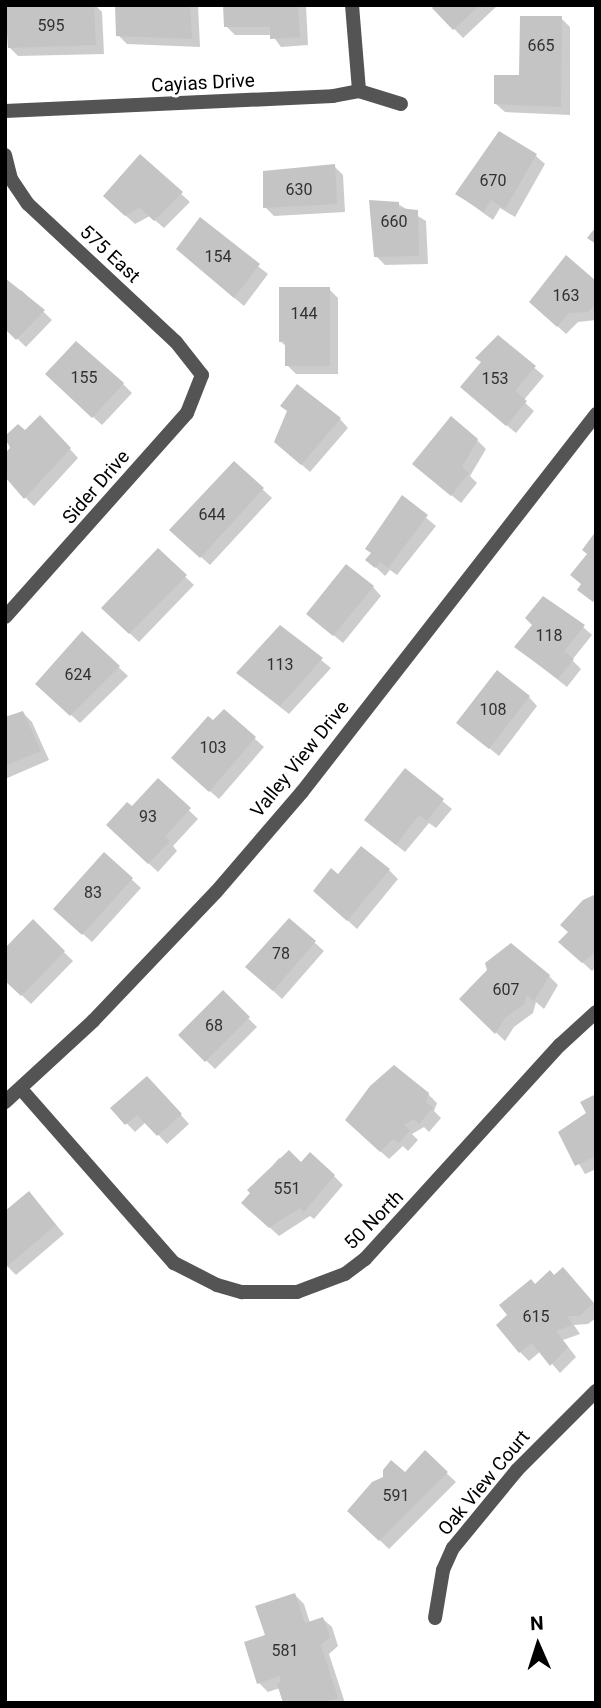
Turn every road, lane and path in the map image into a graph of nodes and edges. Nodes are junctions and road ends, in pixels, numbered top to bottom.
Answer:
1 (352, 5) edge
2 (359, 90) junction
3 (401, 104) dead end
4 (5, 111) edge
5 (5, 155) edge
6 (202, 374) joint
7 (596, 414) edge
8 (5, 617) edge
9 (596, 1012) edge
10 (21, 1089) junction
11 (5, 1102) edge
12 (596, 1391) edge
13 (435, 1618) dead end

1 - 2 street
2 - 3 street, Cayias Drive
2 - 4 street, Cayias Drive
5 - 6 street, 575 East
6 - 8 street, Sider Drive
7 - 10 street, Valley View Drive
9 - 10 street, 50 North
10 - 11 street, Valley View Drive
12 - 13 street, Oak View Court

